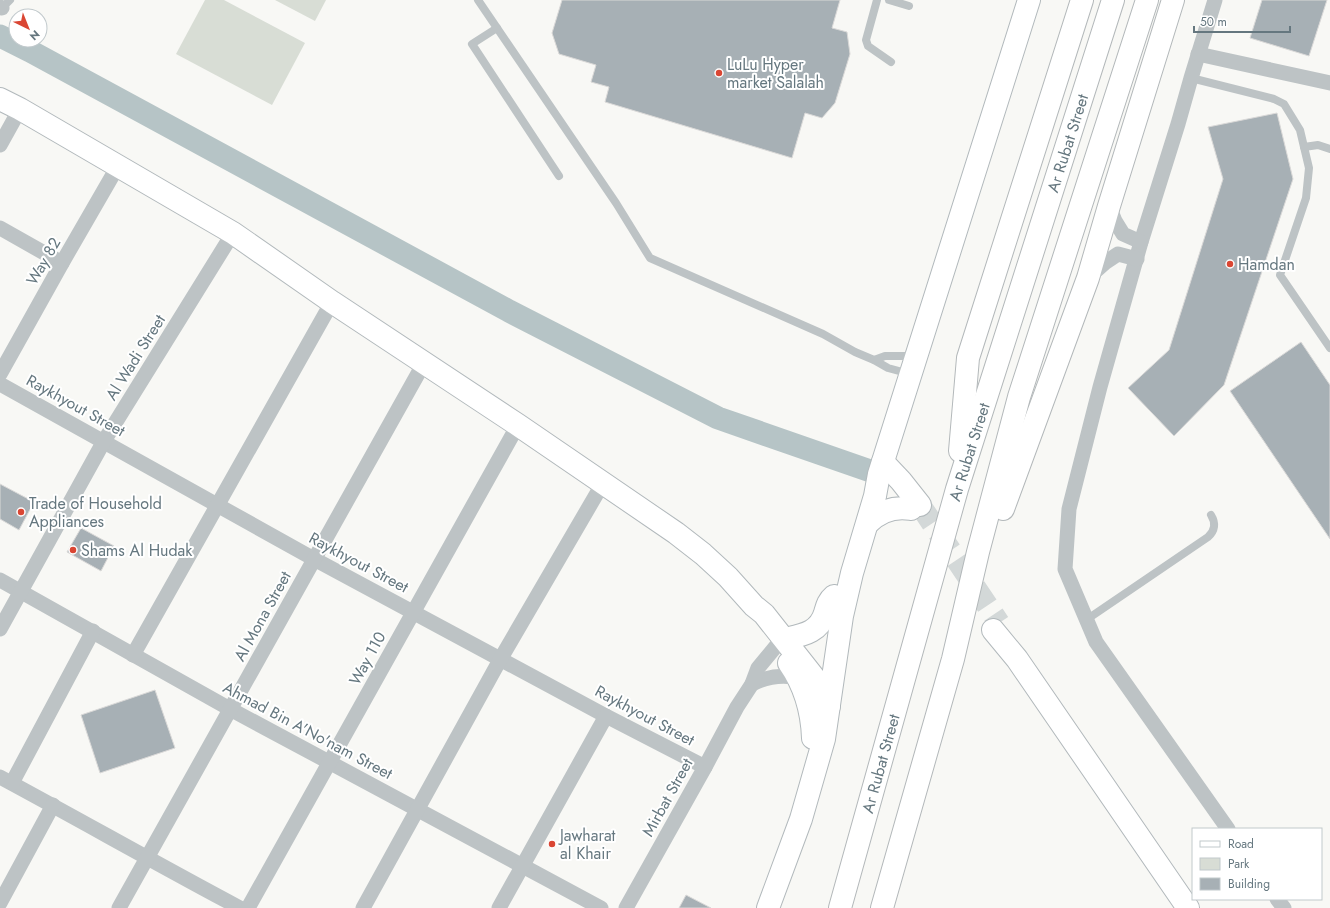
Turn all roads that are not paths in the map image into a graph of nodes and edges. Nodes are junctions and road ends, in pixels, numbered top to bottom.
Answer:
1 (478, 0) edge
2 (877, 0) edge
3 (889, 0) edge
4 (1082, 0) edge
5 (1113, 0) edge
6 (1147, 0) edge
7 (1173, 0) edge
8 (1215, 0) edge
9 (1025, 1) edge
10 (909, 6) dead end
11 (497, 28) junction
12 (1198, 54) junction
13 (891, 62) dead end
14 (1191, 78) junction
15 (1330, 83) edge
16 (0, 99) edge
17 (20, 109) junction
18 (0, 145) edge
19 (1304, 147) junction
20 (1330, 149) edge
21 (118, 166) junction
22 (559, 176) dead end
23 (1109, 206) junction
24 (0, 228) edge
25 (233, 233) junction
26 (1141, 242) junction
27 (1137, 259) junction
28 (62, 263) junction
29 (1088, 278) junction
30 (332, 302) junction
31 (1330, 348) edge
32 (874, 360) junction
33 (424, 363) junction
34 (913, 365) junction
35 (0, 374) edge
36 (0, 384) edge
37 (518, 425) junction
38 (104, 441) junction
39 (881, 468) junction
40 (602, 483) junction
41 (957, 489) junction
42 (217, 505) junction
43 (1210, 515) dead end
44 (868, 523) junction
45 (978, 552) junction
46 (314, 559) junction
47 (0, 580) edge
48 (21, 592) junction
49 (834, 596) junction
50 (413, 612) junction
51 (1086, 620) junction
52 (996, 627) tunnel mouth
53 (0, 629) edge
54 (93, 632) junction
55 (781, 642) junction
56 (133, 655) junction
57 (500, 658) junction
58 (799, 678) junction
59 (827, 680) junction
60 (752, 684) junction
61 (230, 709) junction
62 (606, 716) junction
63 (813, 738) junction
64 (329, 762) junction
65 (705, 767) junction
66 (6, 780) edge
67 (53, 805) junction
68 (418, 809) junction
69 (1227, 828) edge
70 (147, 858) junction
71 (522, 866) junction
72 (1278, 900) edge
73 (0, 903) edge
74 (119, 908) edge
75 (240, 908) edge
76 (248, 908) edge
77 (363, 908) edge
78 (499, 908) edge
79 (601, 908) edge
80 (626, 908) edge
81 (760, 908) edge
82 (768, 908) edge
83 (840, 908) edge
84 (882, 908) edge
85 (1188, 908) edge
86 (1284, 908) edge

1 - 11 lane
2 - 13 lane
3 - 10 lane
4 - 41 main road
5 - 41 main road, Ar Rubat Street
6 - 45 main road, Ar Rubat Street
7 - 23 main road
8 - 12 street
9 - 34 main road
11 - 22 lane
11 - 32 lane
12 - 14 street
12 - 15 street
14 - 19 lane
14 - 26 street
16 - 17 main road
17 - 18 street
17 - 21 main road
19 - 20 lane
19 - 31 lane
21 - 25 main road
21 - 28 street, Way 82
23 - 26 street
23 - 29 main road
24 - 28 street
25 - 30 main road
25 - 38 street, Al Wadi Street
26 - 27 street
27 - 29 street
27 - 51 street
28 - 35 street, Way 82
29 - 45 main road
30 - 33 main road
30 - 42 street
32 - 34 lane
32 - 34 lane
33 - 37 main road
33 - 46 street, Al Mona Street
34 - 39 main road
36 - 38 street, Raykhyout Street
37 - 40 main road
37 - 50 street, Way 110
38 - 42 street, Raykhyout Street
38 - 48 street, Al Wadi Street
39 - 44 main road
39 - 44 main road
39 - 49 main road
40 - 55 main road
40 - 57 street
41 - 83 main road, Ar Rubat Street
42 - 46 street, Raykhyout Street
42 - 56 street
43 - 51 lane
44 - 59 main road
45 - 84 main road, Ar Rubat Street
46 - 50 street, Raykhyout Street
46 - 61 street, Al Mona Street
47 - 48 street, Ahmad Bin A'No'nam Street
48 - 53 street, Al Wadi Street
48 - 54 street, Ahmad Bin A'No'nam Street
49 - 55 main road
49 - 59 main road
50 - 57 street, Raykhyout Street
50 - 64 street, Way 110
51 - 69 street
52 - 85 main road
54 - 56 street, Ahmad Bin A'No'nam Street
54 - 66 street
55 - 58 main road
55 - 59 main road
55 - 60 street, Mirbat Street
56 - 61 street, Ahmad Bin A'No'nam Street
57 - 62 street, Raykhyout Street
57 - 68 street
58 - 59 main road
58 - 60 street
58 - 63 main road
59 - 63 main road
59 - 82 main road
60 - 65 street, Mirbat Street
61 - 64 street, Ahmad Bin A'No'nam Street
61 - 70 street, Al Mona Street
62 - 65 street, Raykhyout Street
62 - 71 street
63 - 81 main road
64 - 68 street, Ahmad Bin A'No'nam Street
64 - 76 street, Way 110
65 - 80 street, Mirbat Street
66 - 67 street
67 - 70 street
67 - 73 street
68 - 71 street, Ahmad Bin A'No'nam Street
68 - 77 street
70 - 74 street, Al Mona Street
70 - 75 street
71 - 78 street
71 - 79 street, Ahmad Bin A'No'nam Street
72 - 86 street

